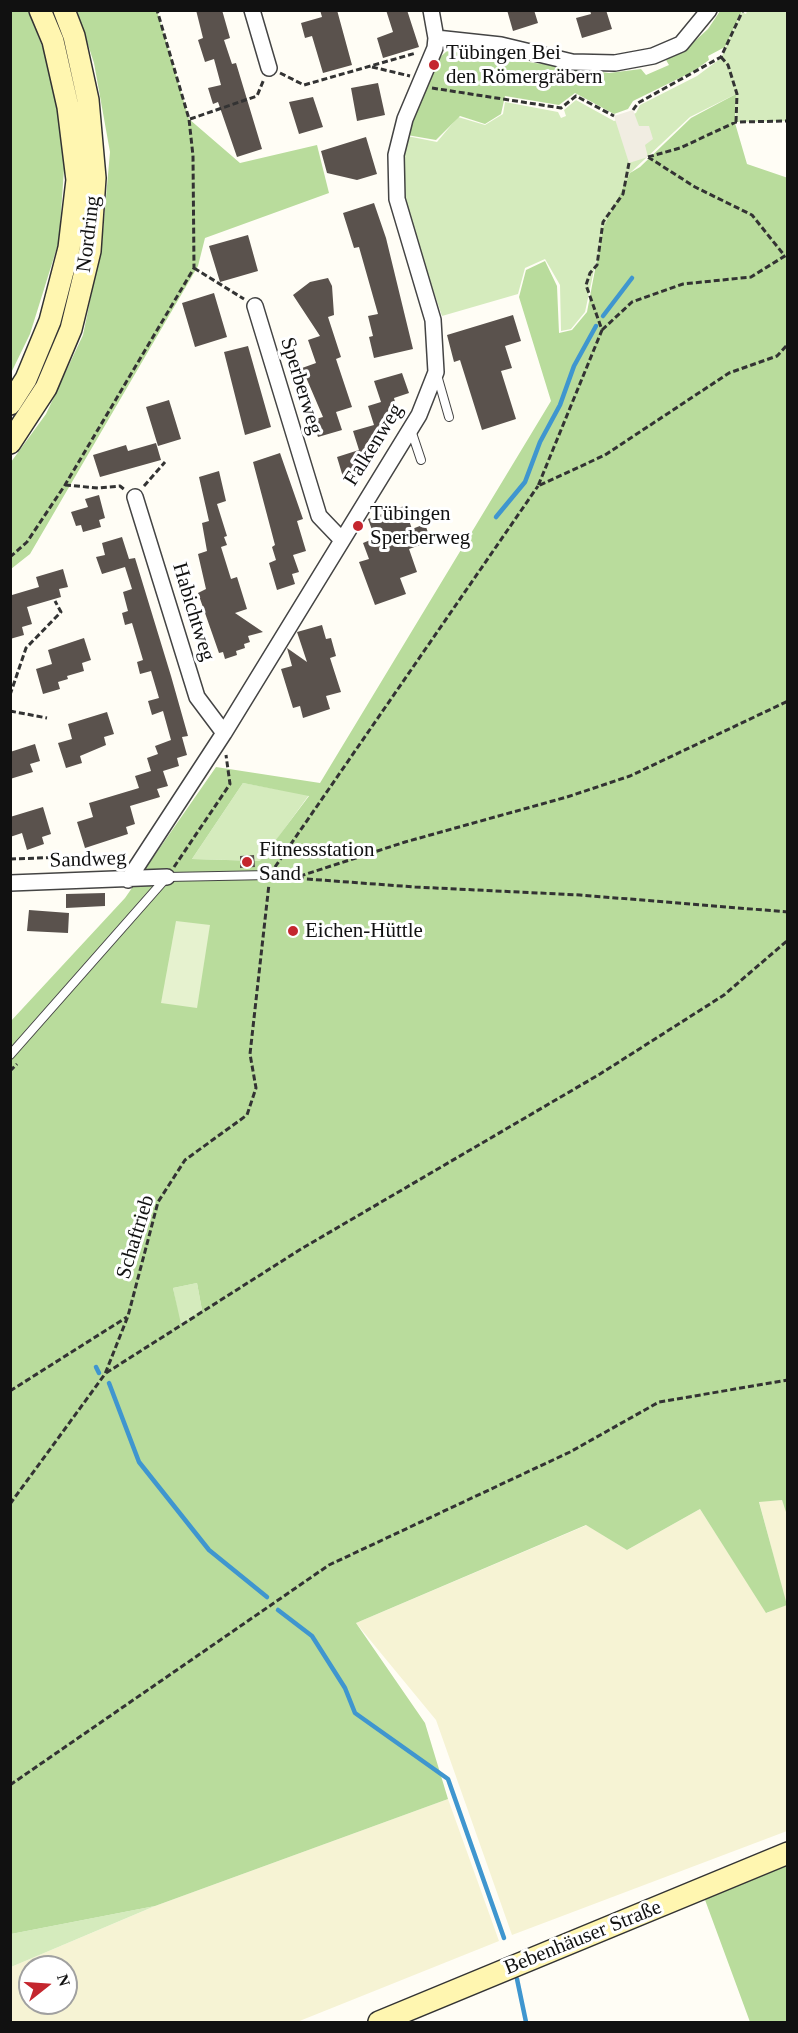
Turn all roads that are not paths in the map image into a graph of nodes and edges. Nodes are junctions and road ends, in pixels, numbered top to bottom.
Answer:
1 (40, 10) edge
2 (64, 10) edge
3 (252, 10) edge
4 (431, 10) edge
5 (709, 10) edge
6 (436, 38) junction
7 (269, 68) road end
8 (255, 306) road end
9 (436, 372) junction
10 (10, 404) edge
11 (449, 417) dead end
12 (411, 428) junction
13 (10, 444) edge
14 (421, 460) dead end
15 (135, 497) road end
16 (341, 539) junction
17 (224, 733) junction
18 (270, 875) road end
19 (167, 877) junction
20 (128, 880) junction
21 (10, 884) edge
22 (10, 1055) edge
23 (788, 1853) edge
24 (379, 2022) edge

1 - 10 street, Nordring
2 - 13 street, Nordring
3 - 7 street
4 - 6 street, Falkenweg
5 - 6 street
6 - 9 street, Falkenweg
8 - 16 street, Sperberweg
9 - 11 lane
9 - 12 street, Falkenweg
12 - 14 lane
12 - 16 street, Falkenweg
15 - 17 street, Habichtweg
16 - 17 street, Falkenweg
17 - 20 street, Falkenweg
18 - 19 lane
19 - 20 street, Sandweg
19 - 22 lane
20 - 21 street, Sandweg
23 - 24 street, Bebenhäuser Straße

